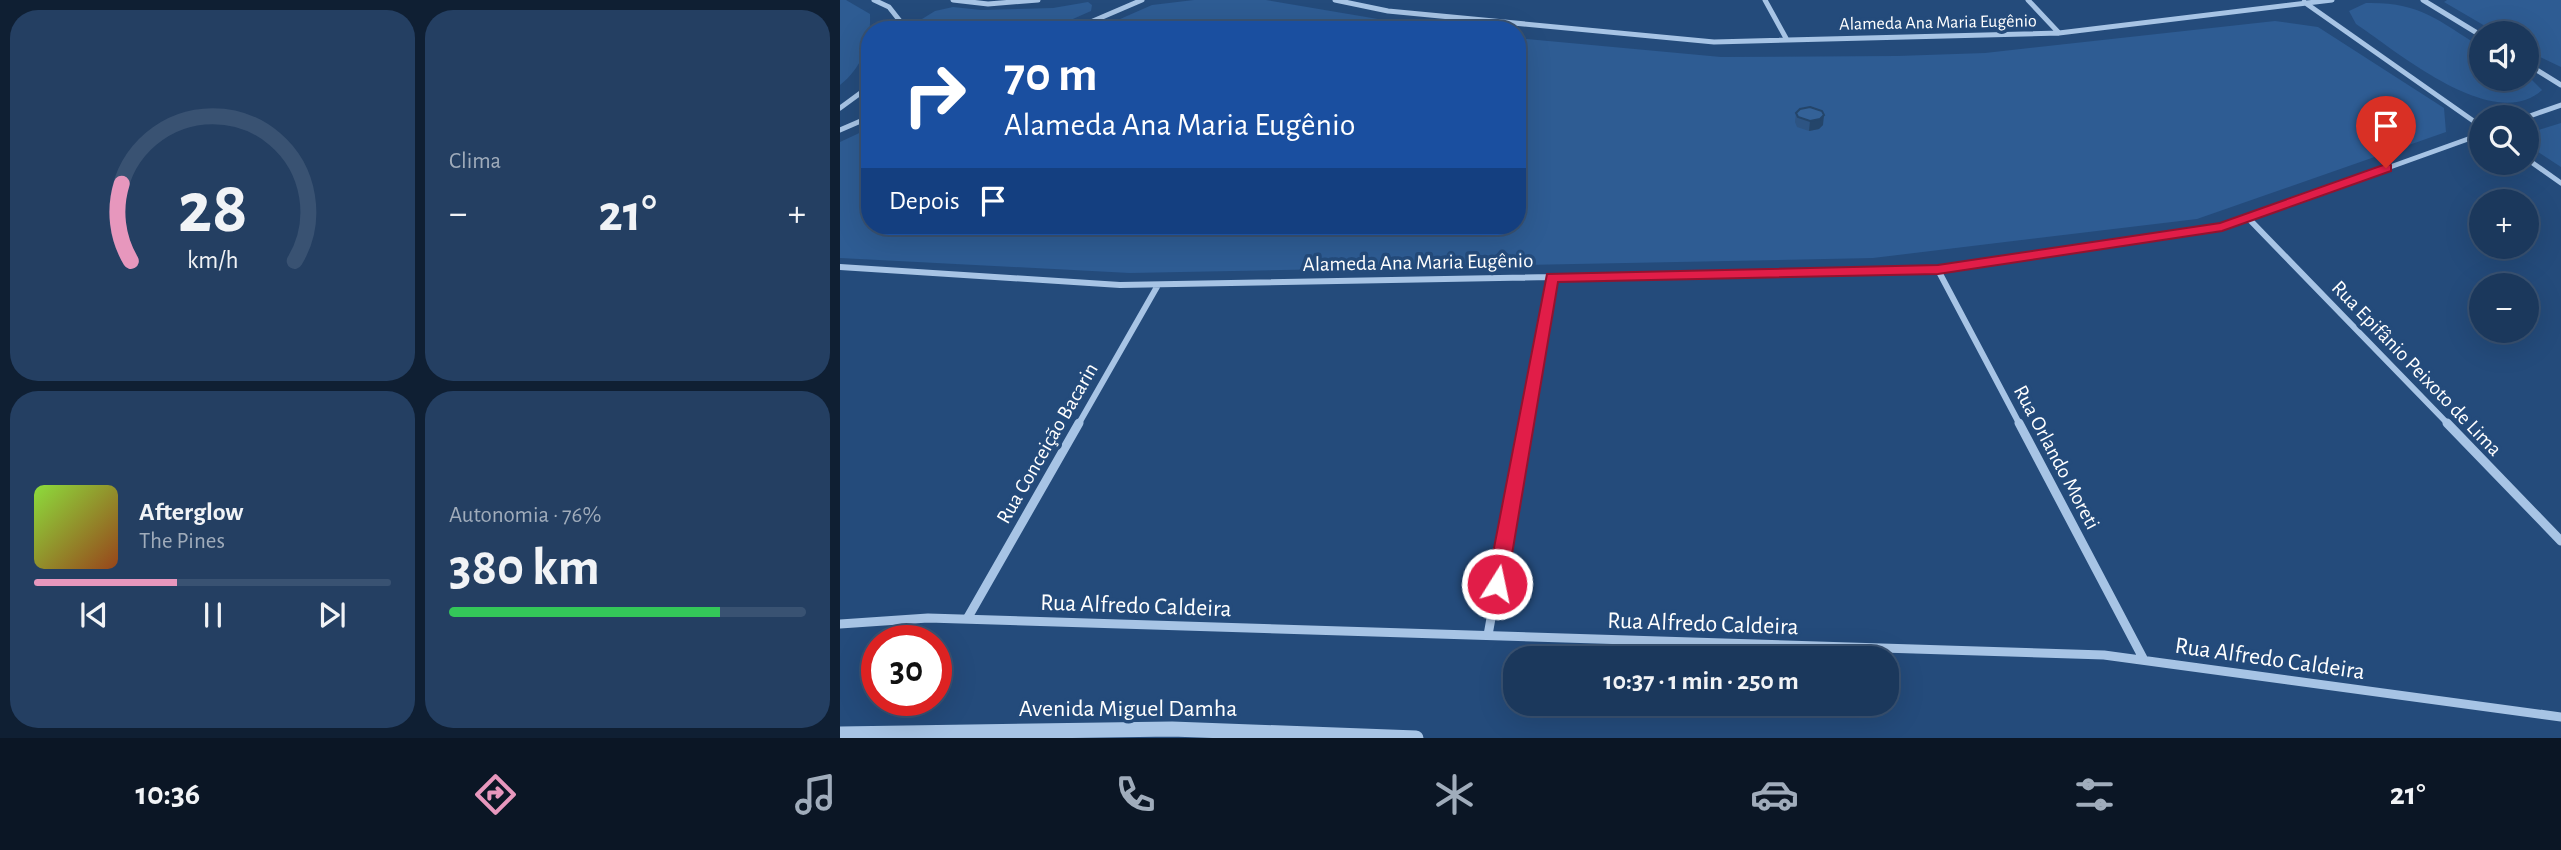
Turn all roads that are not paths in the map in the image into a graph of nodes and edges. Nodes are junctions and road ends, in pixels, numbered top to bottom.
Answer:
1 (874, 0) edge
2 (953, 0) edge
3 (1038, 0) edge
4 (1142, 0) edge
5 (1335, 0) edge
6 (1765, 0) edge
7 (2028, 0) edge
8 (2332, 0) edge
9 (2423, 0) edge
10 (2303, 2) edge
11 (900, 21) edge
12 (1093, 21) edge
13 (1493, 21) edge
14 (1526, 24) edge
15 (2469, 28) edge
16 (2059, 33) junction
17 (1787, 40) junction
18 (2539, 71) edge
19 (2561, 85) edge
20 (861, 93) edge
21 (2561, 105) edge
22 (840, 108) edge
23 (2539, 113) edge
24 (2469, 118) edge
25 (861, 121) edge
26 (840, 130) edge
27 (2469, 139) edge
28 (2539, 167) edge
29 (2561, 183) edge
30 (2248, 218) junction
31 (840, 267) edge
32 (1938, 270) junction
33 (1552, 277) junction
34 (1158, 285) junction
35 (2561, 541) edge
36 (967, 619) junction
37 (840, 624) edge
38 (1488, 635) junction
39 (2144, 660) junction
40 (2561, 717) edge
41 (840, 734) edge
42 (1218, 735) edge
43 (1416, 738) edge

1 - 11 street
2 - 3 street
4 - 12 street
5 - 13 street, Alameda Ana Maria Eugênio
6 - 17 street
7 - 16 street
8 - 10 street, Alameda Ana Maria Eugênio
9 - 15 street
10 - 16 street, Alameda Ana Maria Eugênio
10 - 24 street
14 - 17 street, Alameda Ana Maria Eugênio
16 - 17 street, Alameda Ana Maria Eugênio
18 - 19 street
20 - 22 street
21 - 23 street
25 - 26 street
27 - 30 street, Alameda Ana Maria Eugênio
28 - 29 street
30 - 32 street, Alameda Ana Maria Eugênio
30 - 35 street, Rua Epifânio Peixoto de Lima
31 - 34 street, Alameda Ana Maria Eugênio
32 - 33 street, Alameda Ana Maria Eugênio
32 - 39 street, Rua Orlando Moreti
33 - 34 street, Alameda Ana Maria Eugênio
33 - 38 street
34 - 36 street, Rua Conceição Bacarin
36 - 37 street, Rua Alfredo Caldeira
36 - 38 street, Rua Alfredo Caldeira
38 - 39 street, Rua Alfredo Caldeira
39 - 40 street, Rua Alfredo Caldeira
41 - 42 street, Avenida Miguel Damha
42 - 43 street, Avenida Miguel Damha

